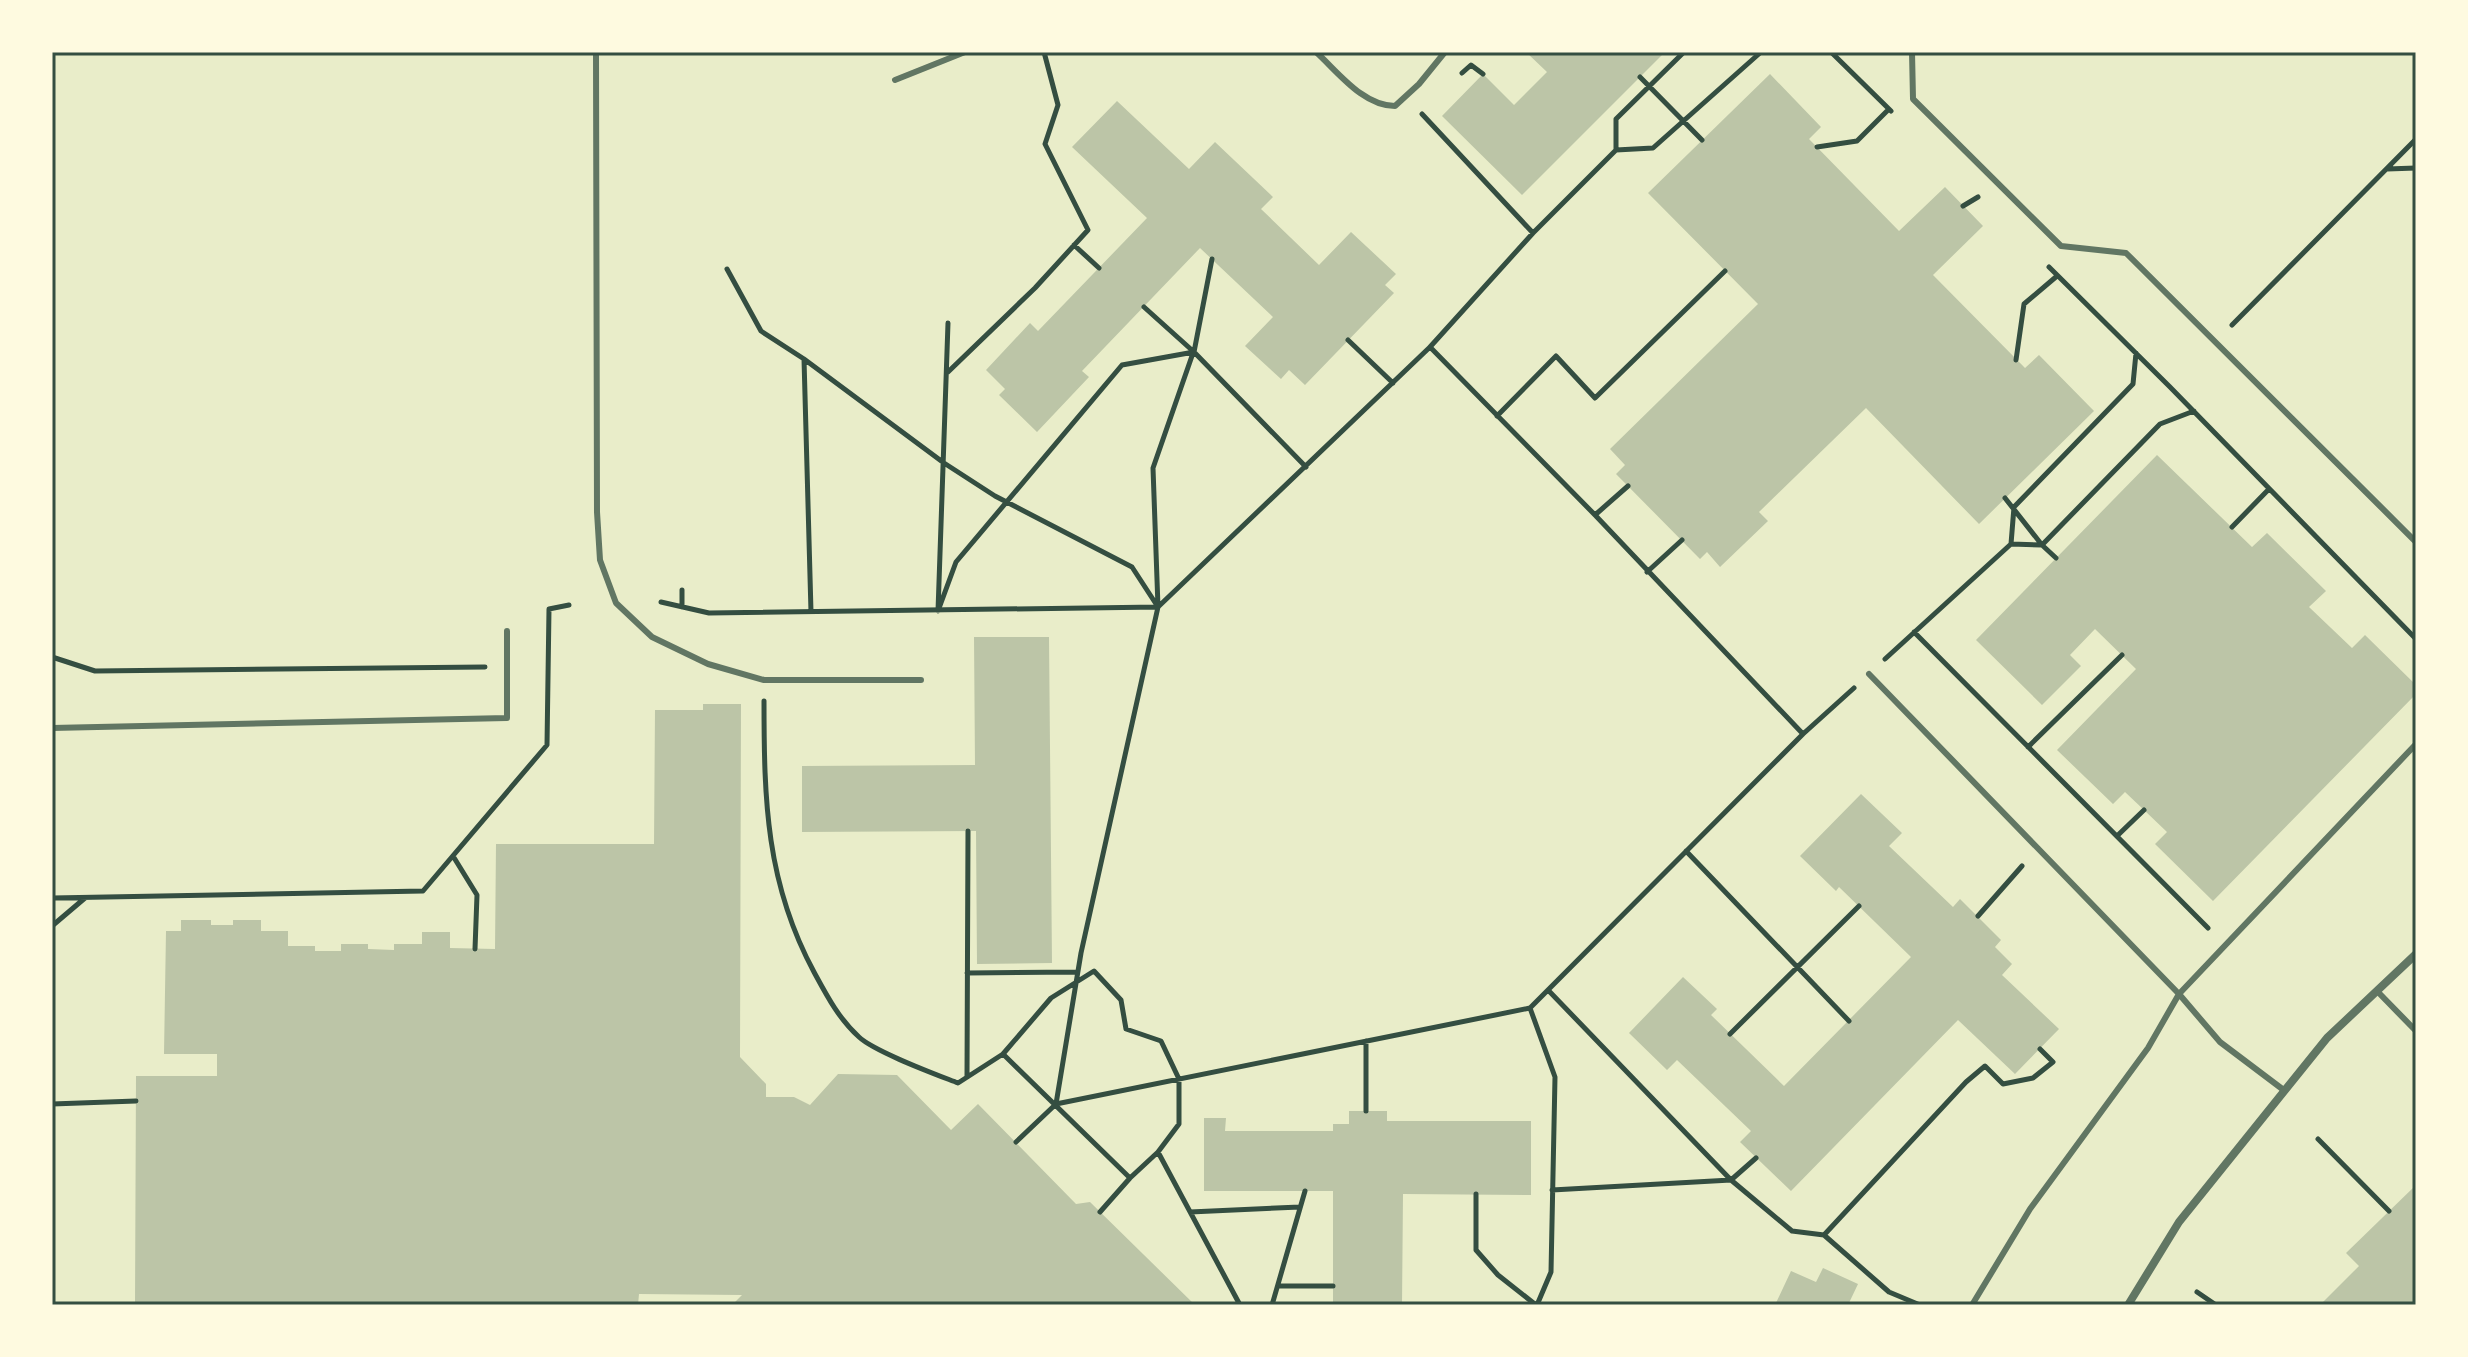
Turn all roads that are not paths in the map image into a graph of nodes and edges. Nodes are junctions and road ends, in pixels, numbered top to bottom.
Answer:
1 (596, 52) edge
2 (965, 52) edge
3 (1316, 52) edge
4 (1445, 52) edge
5 (1912, 52) edge
6 (895, 80) dead end
7 (2416, 542) edge
8 (507, 631) dead end
9 (1869, 674) road end
10 (921, 680) dead end
11 (52, 728) edge
12 (2416, 744) edge
13 (2416, 954) edge
14 (2377, 991) junction
15 (2179, 994) junction
16 (2416, 1031) edge
17 (2285, 1091) junction
18 (1972, 1305) edge
19 (2128, 1305) edge

1 - 10 lane
2 - 6 lane
3 - 4 lane
5 - 7 lane
8 - 11 lane
9 - 15 lane
12 - 15 lane
13 - 14 street
14 - 16 lane
14 - 17 street
15 - 17 lane
15 - 18 lane
17 - 19 street

